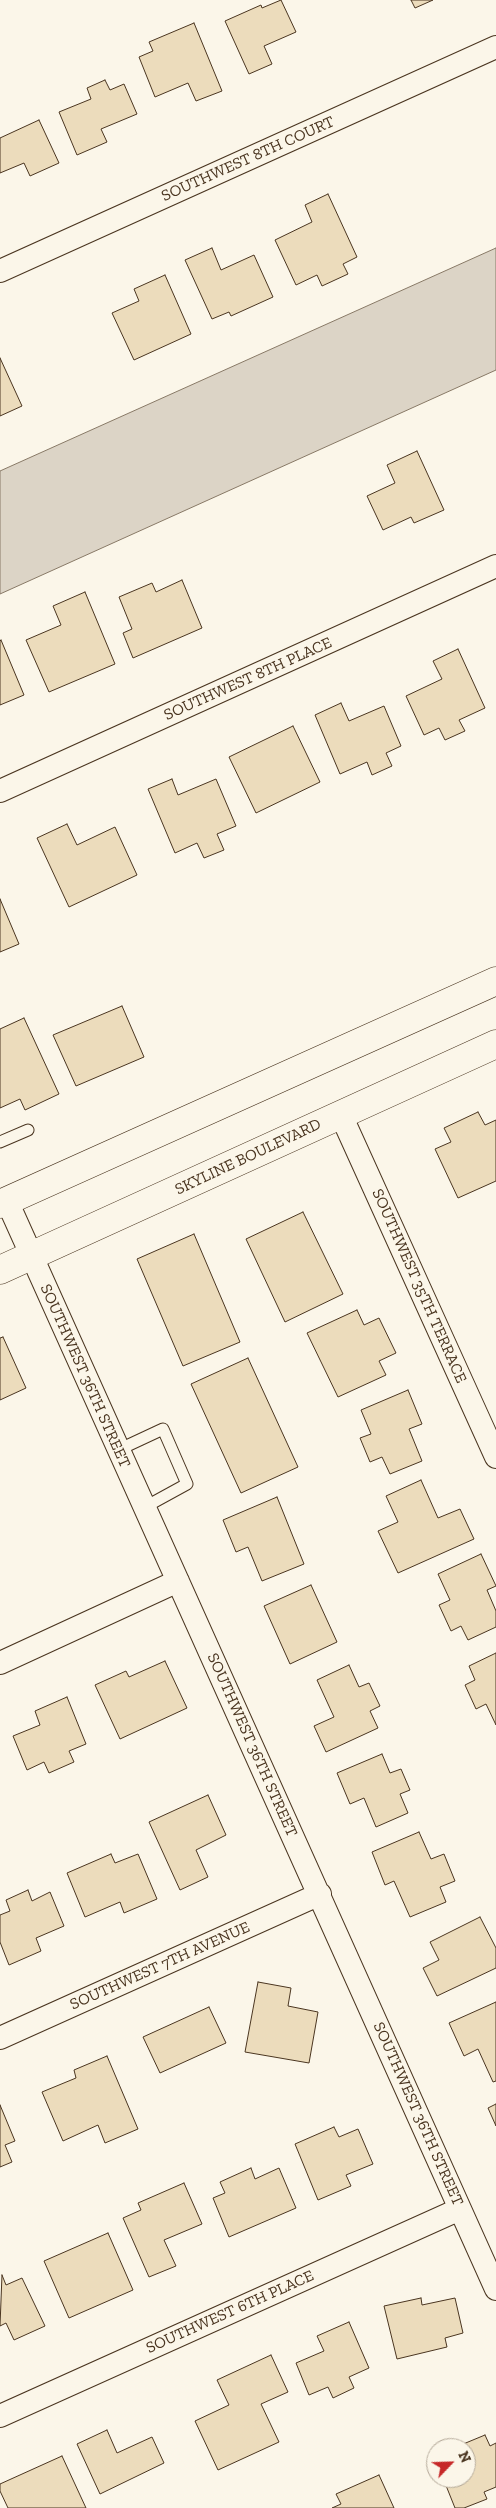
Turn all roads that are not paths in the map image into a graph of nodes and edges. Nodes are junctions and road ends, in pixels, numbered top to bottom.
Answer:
1 (496, 47) edge
2 (0, 271) edge
3 (496, 566) edge
4 (0, 791) edge
5 (496, 981) edge
6 (496, 1044) edge
7 (341, 1115) junction
8 (28, 1130) dead end
9 (0, 1142) edge
10 (4, 1202) edge
11 (31, 1256) junction
12 (0, 1270) edge
13 (118, 1450) junction
14 (496, 1457) edge
15 (145, 1507) junction
16 (178, 1582) junction
17 (0, 1663) edge
18 (320, 1894) junction
19 (0, 2038) edge
20 (460, 2209) junction
21 (496, 2289) edge
22 (0, 2416) edge

1 - 2 street, SOUTHWEST 8TH COURT
3 - 4 street, SOUTHWEST 8TH PLACE
5 - 10 street
6 - 7 street, SKYLINE BOULEVARD
7 - 11 street, SKYLINE BOULEVARD
7 - 14 street, SOUTHWEST 35TH TERRACE
8 - 9 lane
10 - 11 street, SOUTHWEST 36TH STREET
11 - 12 street, SKYLINE BOULEVARD
11 - 13 street, SOUTHWEST 36TH STREET
13 - 15 street, SOUTHWEST 36TH STREET
13 - 15 lane
15 - 16 street, SOUTHWEST 36TH STREET
16 - 17 street
16 - 18 street, SOUTHWEST 36TH STREET
18 - 19 street, SOUTHWEST 7TH AVENUE
18 - 20 street, SOUTHWEST 36TH STREET
20 - 21 street, SOUTHWEST 36TH STREET
20 - 22 street, SOUTHWEST 6TH PLACE

